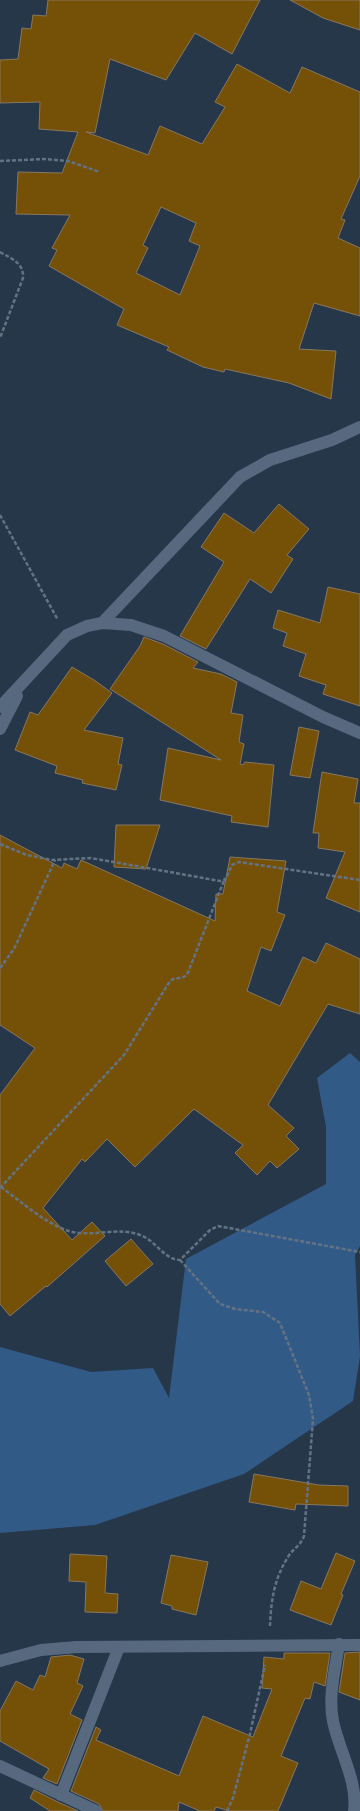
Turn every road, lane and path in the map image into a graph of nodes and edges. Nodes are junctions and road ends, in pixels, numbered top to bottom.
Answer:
1 (0, 161) edge
2 (100, 172) dead end
3 (0, 252) edge
4 (0, 337) edge
5 (360, 427) edge
6 (0, 515) edge
7 (102, 623) junction
8 (67, 635) junction
9 (23, 684) junction
10 (0, 707) edge
11 (0, 728) edge
12 (360, 733) edge
13 (0, 844) edge
14 (55, 860) junction
15 (225, 878) junction
16 (360, 880) edge
17 (0, 968) edge
18 (0, 1188) edge
19 (360, 1252) edge
20 (180, 1260) junction
21 (339, 1644) junction
22 (270, 1645) junction
23 (360, 1645) edge
24 (119, 1646) junction
25 (0, 1661) edge
26 (0, 1766) edge
27 (62, 1795) junction
28 (96, 1811) edge
29 (227, 1811) edge
30 (354, 1811) edge

1 - 2 path
3 - 4 path
5 - 7 street
6 - 8 path
7 - 8 street
7 - 12 street
8 - 9 street
9 - 10 street
9 - 11 street
13 - 14 path
14 - 15 path
14 - 17 path
15 - 16 path
15 - 18 path
18 - 20 path
19 - 20 path
20 - 22 path
21 - 22 street
21 - 23 street
21 - 30 street
22 - 24 street
22 - 29 path
24 - 25 street
24 - 27 street
26 - 27 street
27 - 28 street

